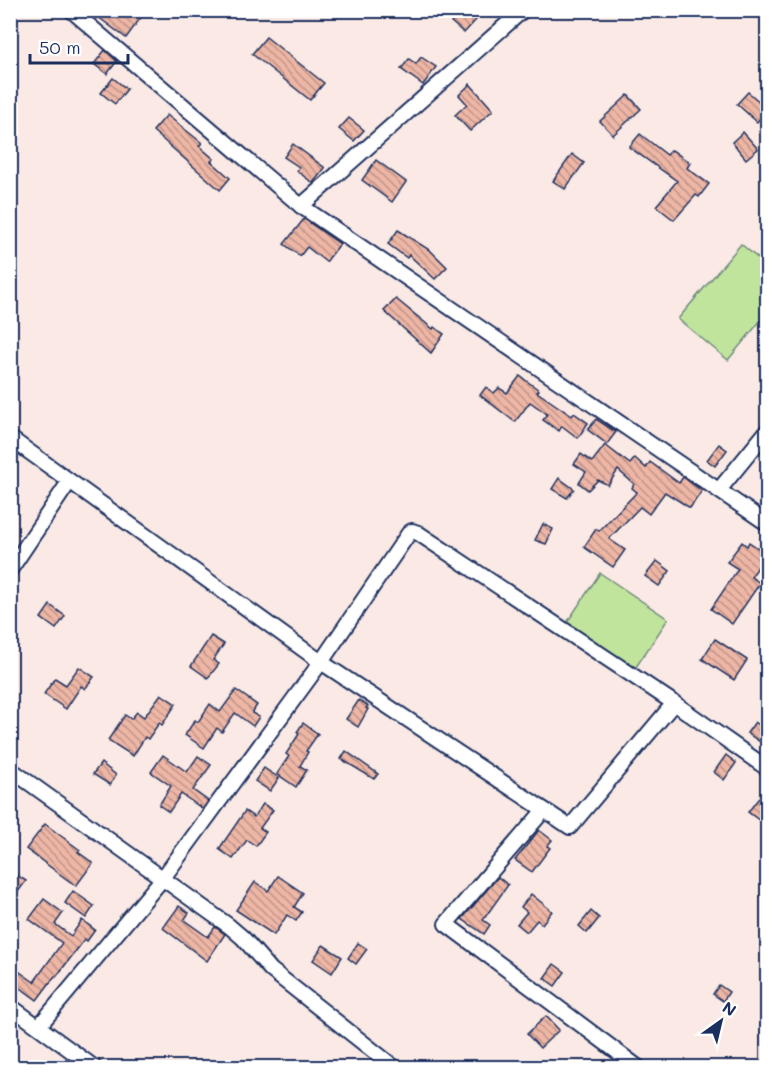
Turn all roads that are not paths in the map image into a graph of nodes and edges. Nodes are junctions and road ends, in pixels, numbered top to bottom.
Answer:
1 (71, 10) edge
2 (523, 10) edge
3 (301, 206) junction
4 (768, 430) edge
5 (10, 438) edge
6 (69, 482) junction
7 (719, 490) junction
8 (768, 524) edge
9 (10, 570) edge
10 (321, 662) junction
11 (674, 703) junction
12 (10, 769) edge
13 (768, 769) edge
14 (544, 810) junction
15 (163, 878) junction
16 (10, 1006) edge
17 (39, 1026) junction
18 (95, 1068) edge
19 (395, 1068) edge
20 (639, 1068) edge

1 - 3 street
2 - 3 street
3 - 7 street
4 - 7 street
5 - 6 street
6 - 9 street
6 - 10 street
7 - 8 street
10 - 11 street
10 - 14 street
10 - 15 street
11 - 13 street
11 - 14 street
12 - 15 street
14 - 20 street
15 - 17 street
15 - 19 street
16 - 17 street
17 - 18 street

